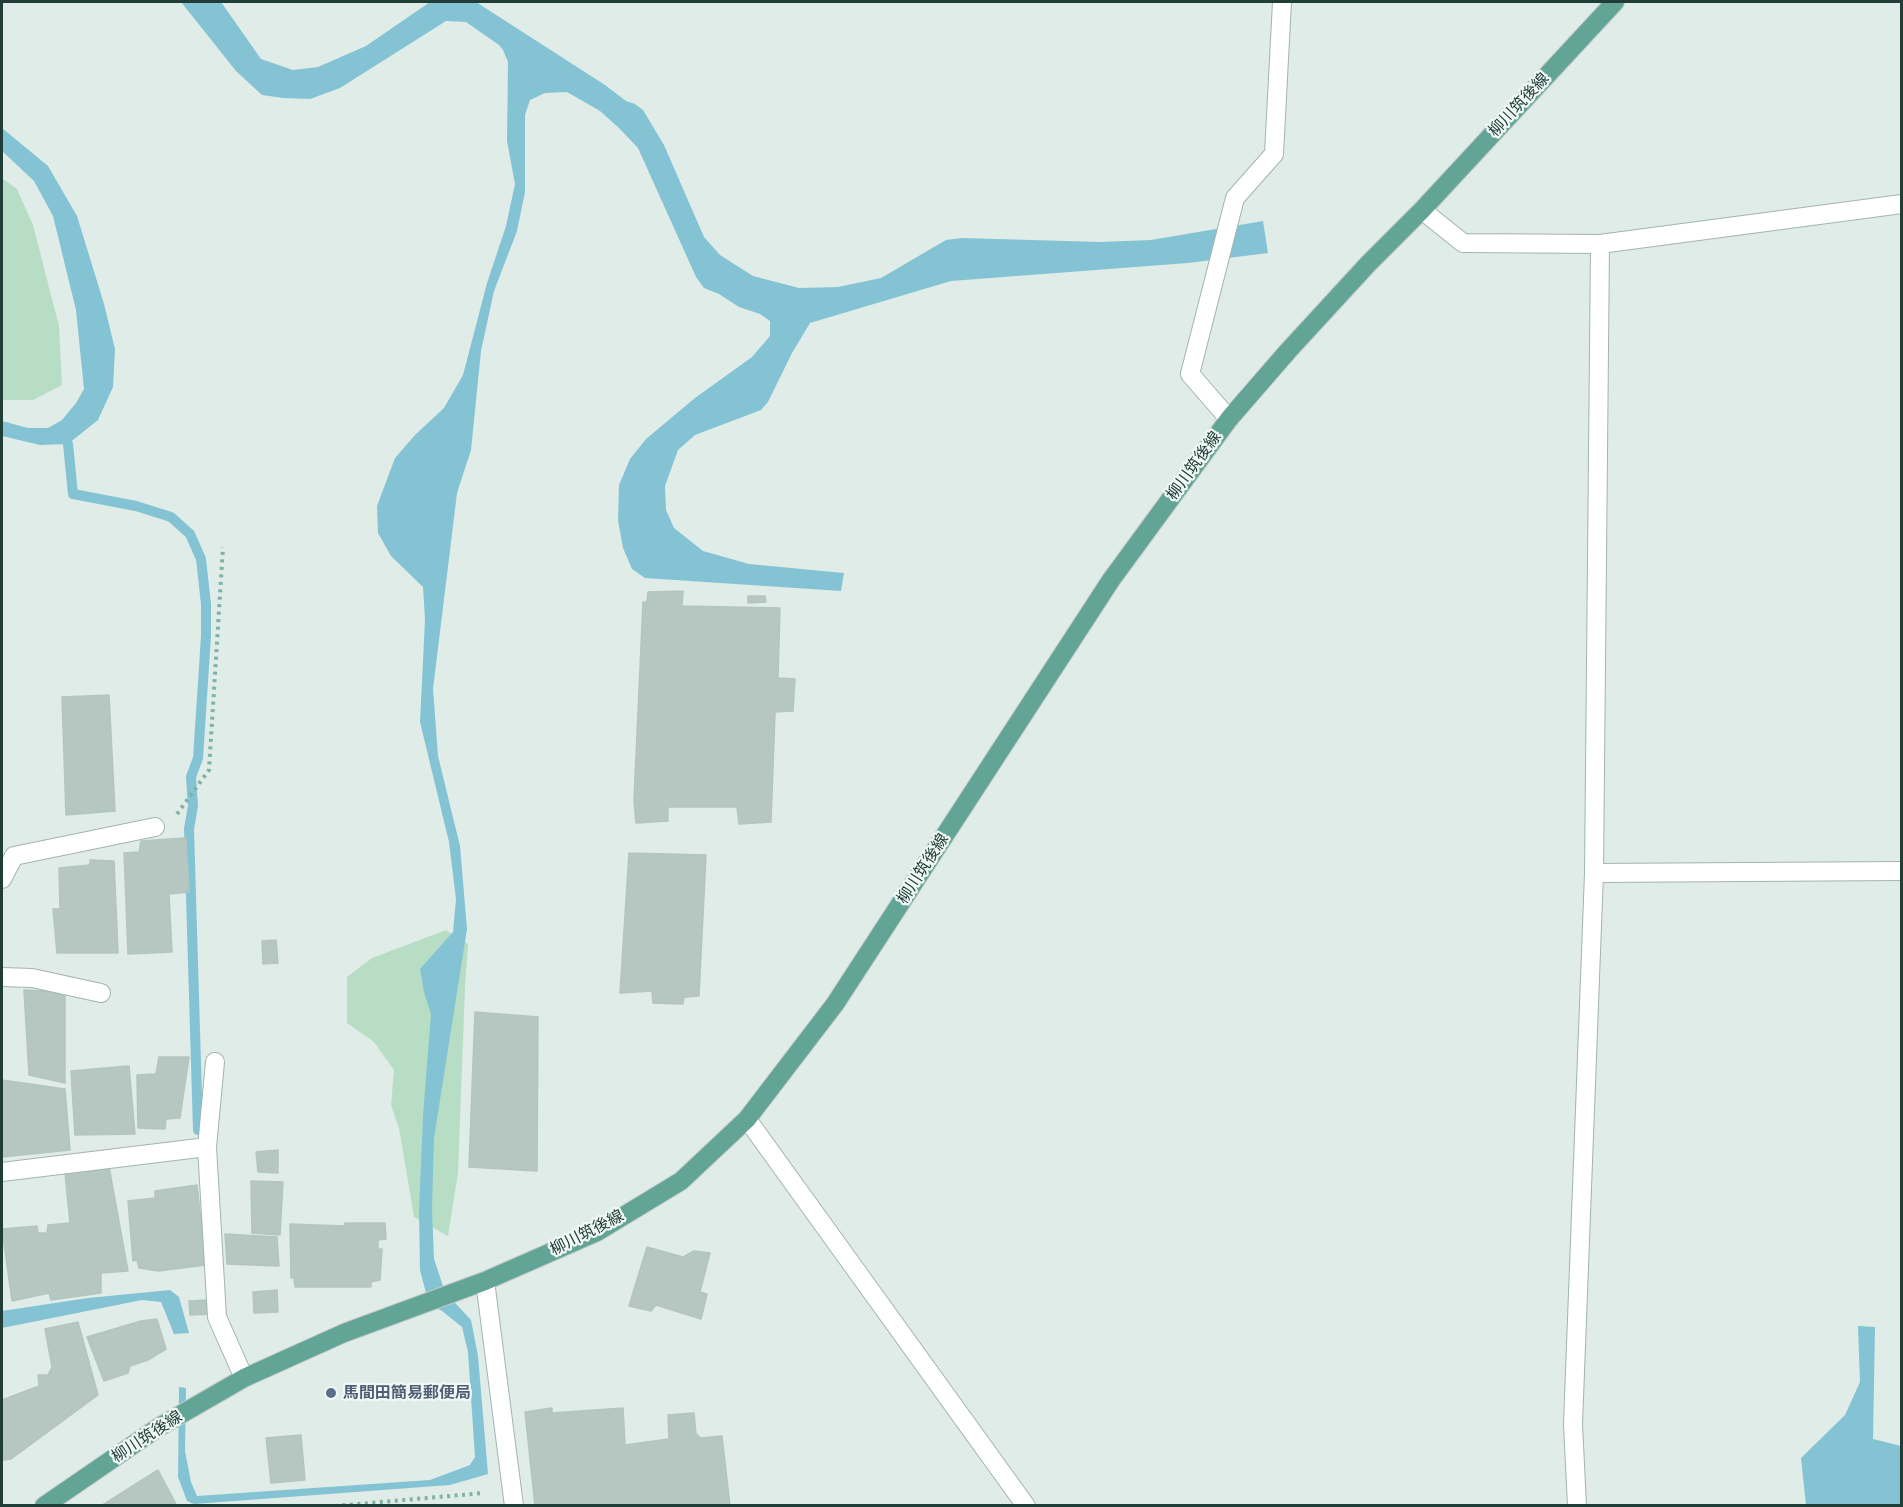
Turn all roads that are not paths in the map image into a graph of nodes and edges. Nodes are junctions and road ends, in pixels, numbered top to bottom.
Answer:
1 (1282, 2) edge
2 (1615, 2) edge
3 (1902, 204) edge
4 (1422, 210) junction
5 (1600, 244) junction
6 (1229, 419) junction
7 (155, 827) road end
8 (1902, 871) edge
9 (1594, 873) junction
10 (2, 879) edge
11 (2, 977) edge
12 (101, 993) dead end
13 (215, 1062) dead end
14 (747, 1119) junction
15 (207, 1148) junction
16 (2, 1172) edge
17 (485, 1281) junction
18 (244, 1378) junction
19 (513, 1498) edge
20 (44, 1506) edge
21 (1026, 1506) edge
22 (1577, 1506) edge

1 - 6 street
2 - 4 main road, 柳川筑後線
3 - 5 street
4 - 5 street
4 - 6 main road, 柳川筑後線
5 - 9 street
6 - 14 main road, 柳川筑後線
7 - 10 street
8 - 9 street
9 - 22 street
11 - 12 street
13 - 15 street
14 - 17 main road, 柳川筑後線
14 - 21 street
15 - 16 street
15 - 18 street
17 - 18 main road, 柳川筑後線
17 - 19 street
18 - 20 main road, 柳川筑後線

